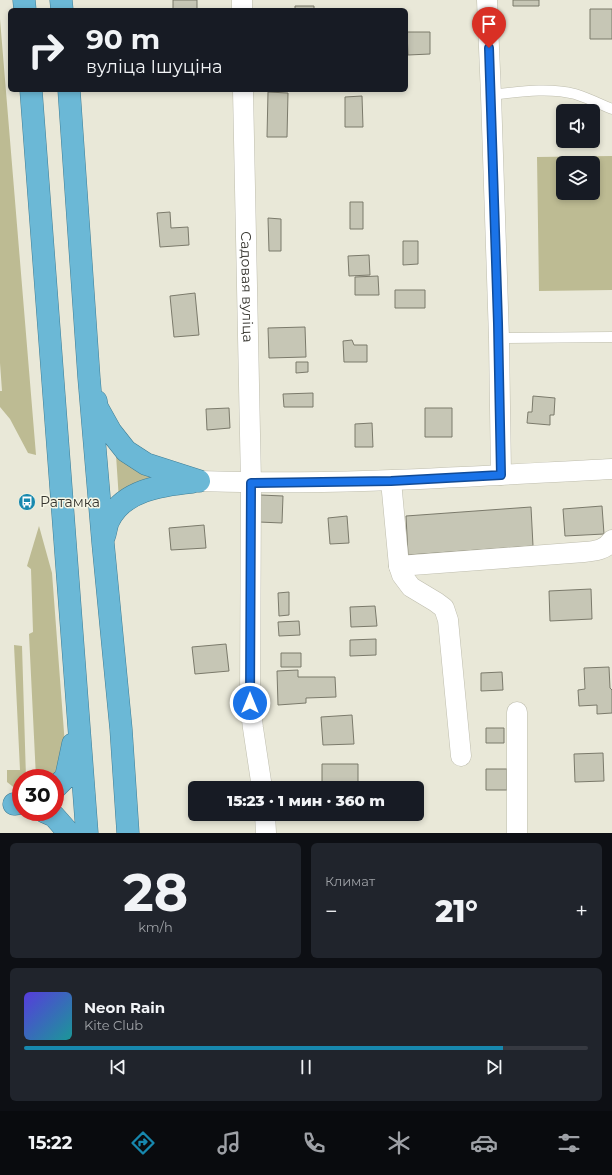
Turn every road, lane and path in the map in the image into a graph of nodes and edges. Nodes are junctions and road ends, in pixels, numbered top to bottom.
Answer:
1 (487, 0) edge
2 (31, 92) edge
3 (70, 92) edge
4 (243, 92) edge
5 (491, 95) junction
6 (612, 109) edge
7 (612, 337) edge
8 (499, 338) junction
9 (89, 378) junction
10 (612, 469) edge
11 (501, 475) junction
12 (199, 481) junction
13 (391, 481) junction
14 (251, 483) junction
15 (612, 540) edge
16 (103, 543) junction
17 (399, 566) junction
18 (78, 709) junction
19 (517, 712) dead end
20 (461, 756) dead end
21 (64, 779) edge
22 (262, 781) edge
23 (58, 821) edge
24 (265, 821) edge
25 (69, 833) edge
26 (87, 833) edge
27 (128, 833) edge
28 (266, 833) edge
29 (517, 833) edge

1 - 5 street
2 - 18 highway
3 - 9 highway
4 - 14 street, Садовая вуліца
5 - 6 lane
5 - 8 street
7 - 8 lane
8 - 11 street
9 - 12 highway
9 - 16 highway
10 - 11 street
11 - 13 street
12 - 14 street
12 - 16 highway
13 - 14 street
13 - 17 street
14 - 22 street, Садовая вуліца
15 - 17 street
16 - 27 highway
17 - 20 street
18 - 21 highway
18 - 26 highway
19 - 29 street
23 - 25 highway
24 - 28 street

